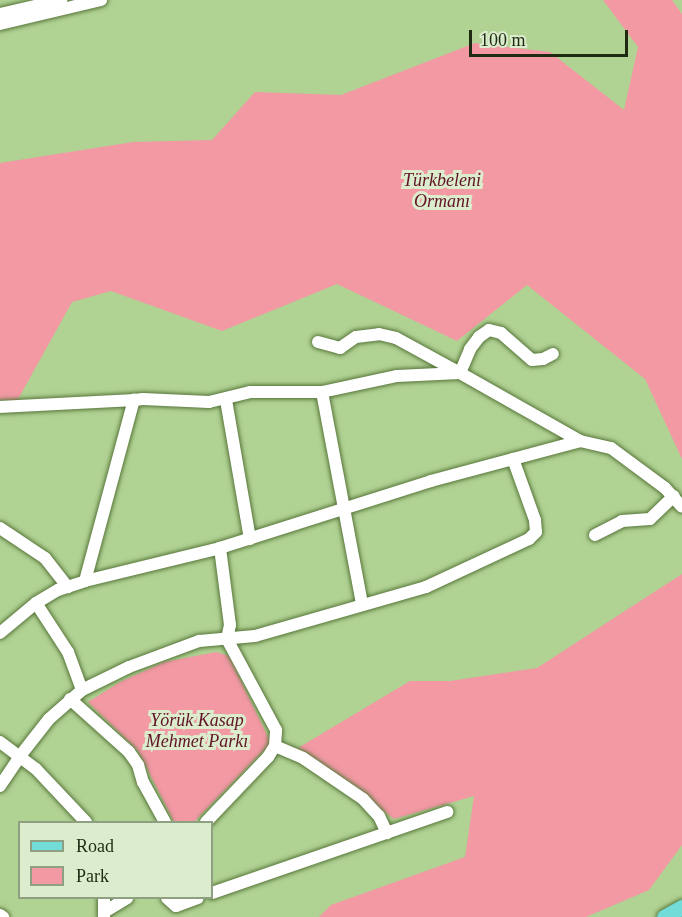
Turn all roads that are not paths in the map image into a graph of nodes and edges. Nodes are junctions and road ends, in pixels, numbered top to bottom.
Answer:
1 (61, 0) edge
2 (101, 0) edge
3 (0, 14) edge
4 (0, 24) edge
5 (318, 342) dead end
6 (553, 354) dead end
7 (460, 374) junction
8 (322, 392) junction
9 (134, 400) junction
10 (226, 400) junction
11 (0, 407) edge
12 (580, 441) junction
13 (513, 459) junction
14 (678, 502) edge
15 (342, 509) junction
16 (0, 528) edge
17 (595, 535) dead end
18 (250, 539) junction
19 (220, 548) junction
20 (85, 580) junction
21 (68, 586) junction
22 (36, 603) junction
23 (363, 604) junction
24 (0, 633) edge
25 (227, 639) junction
26 (82, 690) junction
27 (70, 699) junction
28 (0, 742) edge
29 (275, 746) junction
30 (20, 756) junction
31 (0, 786) edge
32 (447, 812) dead end
33 (85, 821) edge
34 (164, 821) edge
35 (207, 821) edge
36 (387, 833) junction
37 (213, 893) edge
38 (104, 899) edge
39 (124, 899) edge
40 (169, 899) edge
41 (193, 899) edge
42 (682, 907) edge
43 (104, 915) edge
44 (663, 917) edge

1 - 3 street
2 - 4 street
5 - 7 street
6 - 7 street
7 - 8 street
7 - 12 street
8 - 10 street
8 - 15 street
9 - 10 street
9 - 11 street
9 - 20 street
10 - 18 street
12 - 13 street
12 - 14 street
13 - 15 street
13 - 23 street
14 - 17 street
15 - 18 street
15 - 23 street
16 - 21 street
18 - 19 street
19 - 20 street
19 - 25 street
20 - 21 street
21 - 22 street
22 - 24 street
22 - 26 street
23 - 25 street
25 - 26 street
25 - 29 street
26 - 27 street
27 - 30 street
27 - 34 street
28 - 30 street
29 - 35 street
29 - 36 street
30 - 31 street
30 - 33 street
32 - 36 street
36 - 37 street
38 - 43 street
39 - 43 street
40 - 41 street
42 - 44 main road

